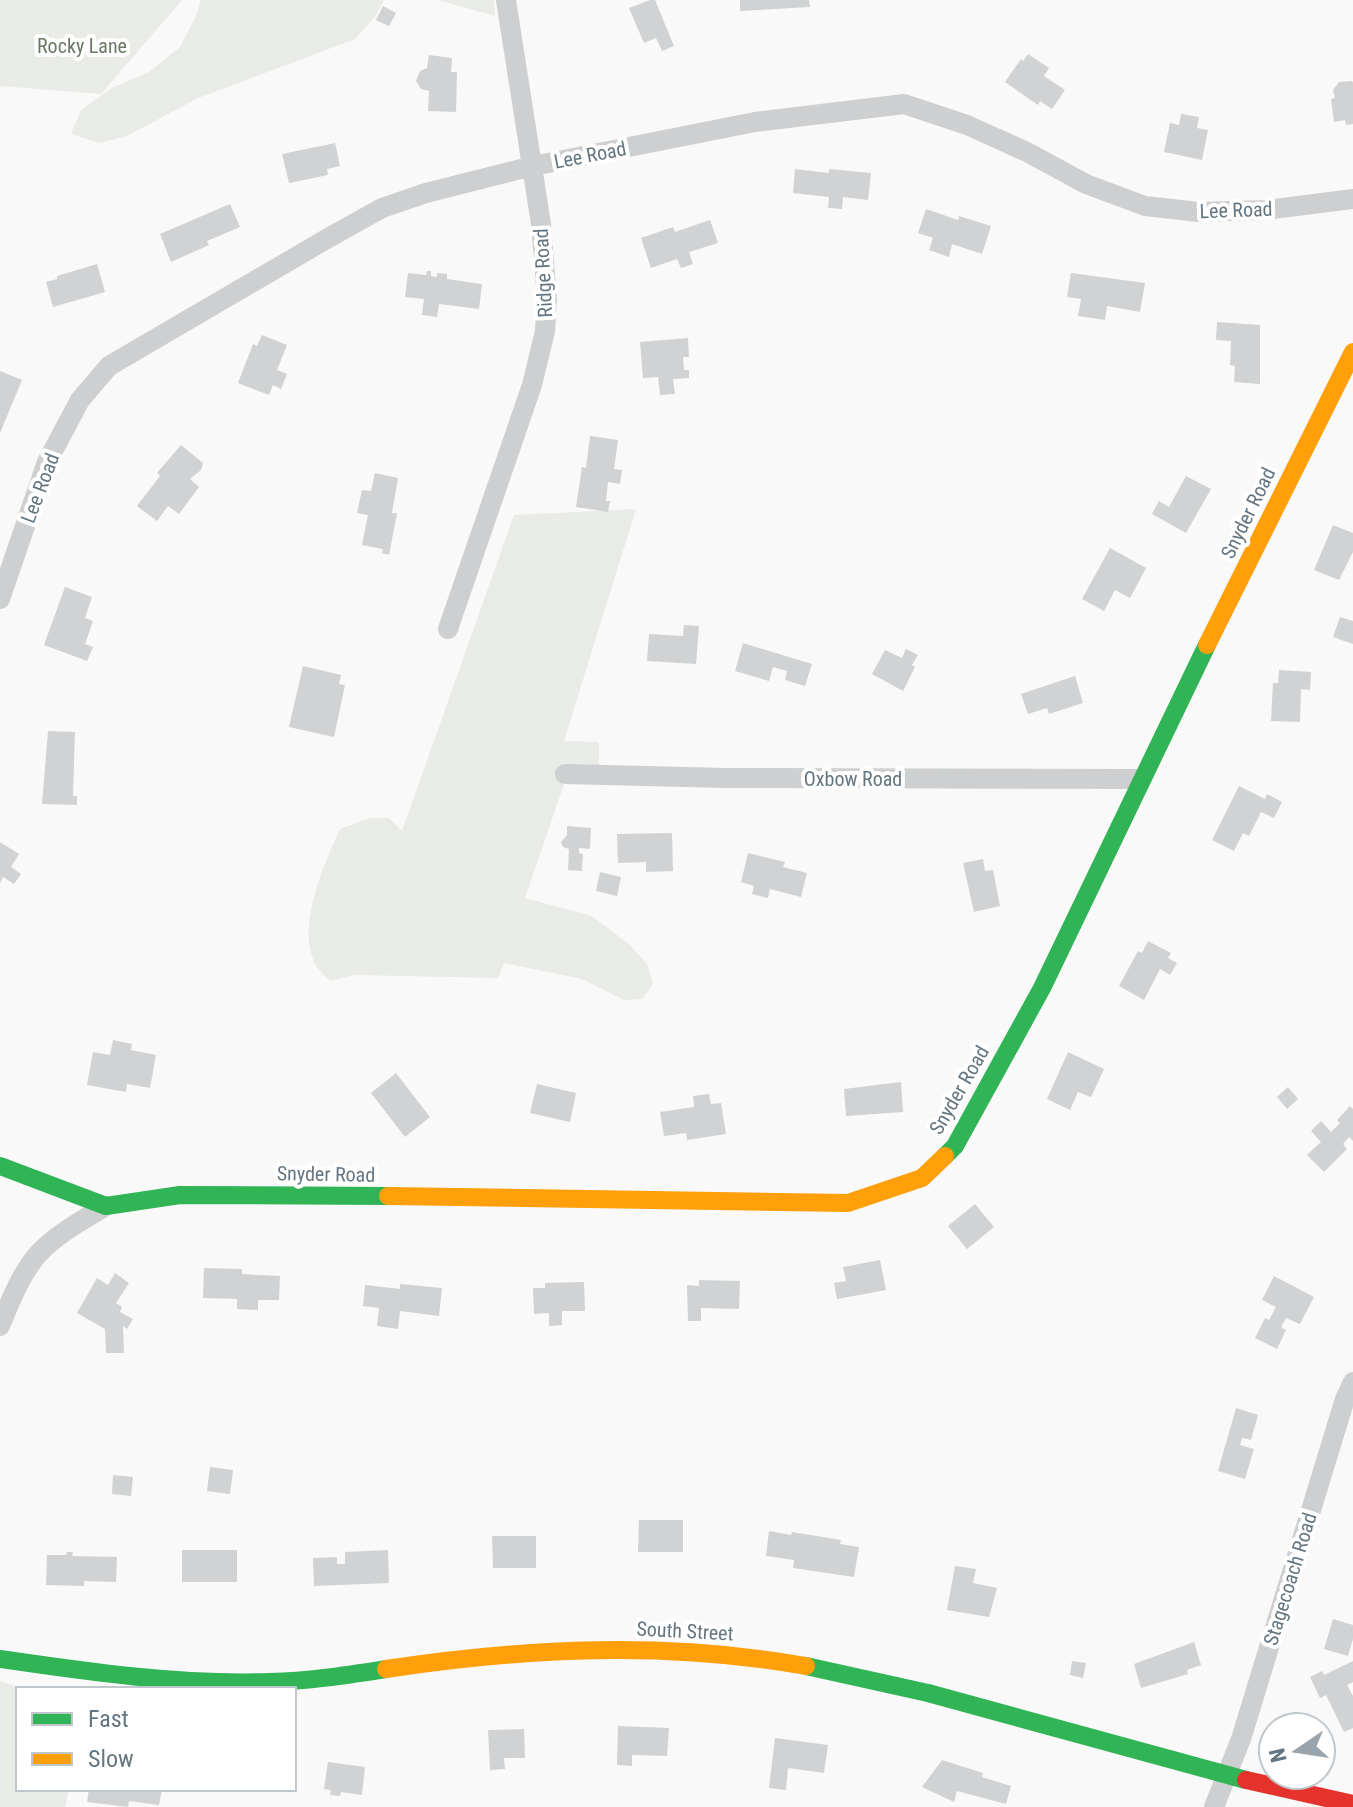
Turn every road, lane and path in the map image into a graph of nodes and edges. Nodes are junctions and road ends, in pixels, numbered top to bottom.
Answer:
1 (506, 0) edge
2 (533, 166) junction
3 (1353, 199) edge
4 (1353, 352) edge
5 (0, 599) edge
6 (448, 629) dead end
7 (565, 774) dead end
8 (1141, 779) junction
9 (0, 1166) edge
10 (106, 1206) junction
11 (0, 1326) edge
12 (1353, 1382) edge
13 (0, 1659) edge
14 (1226, 1776) junction
15 (1353, 1804) edge
16 (1214, 1807) edge

1 - 2 street, Ridge Road
2 - 3 street, Lee Road
2 - 5 street, Lee Road
2 - 6 street, Ridge Road
4 - 8 street, Snyder Road
7 - 8 street, Oxbow Road
8 - 10 street, Snyder Road
9 - 10 street, Snyder Road
10 - 11 street
12 - 14 street, Stagecoach Road
13 - 14 street, South Street
14 - 15 street, South Street
14 - 16 street, Stagecoach Road

